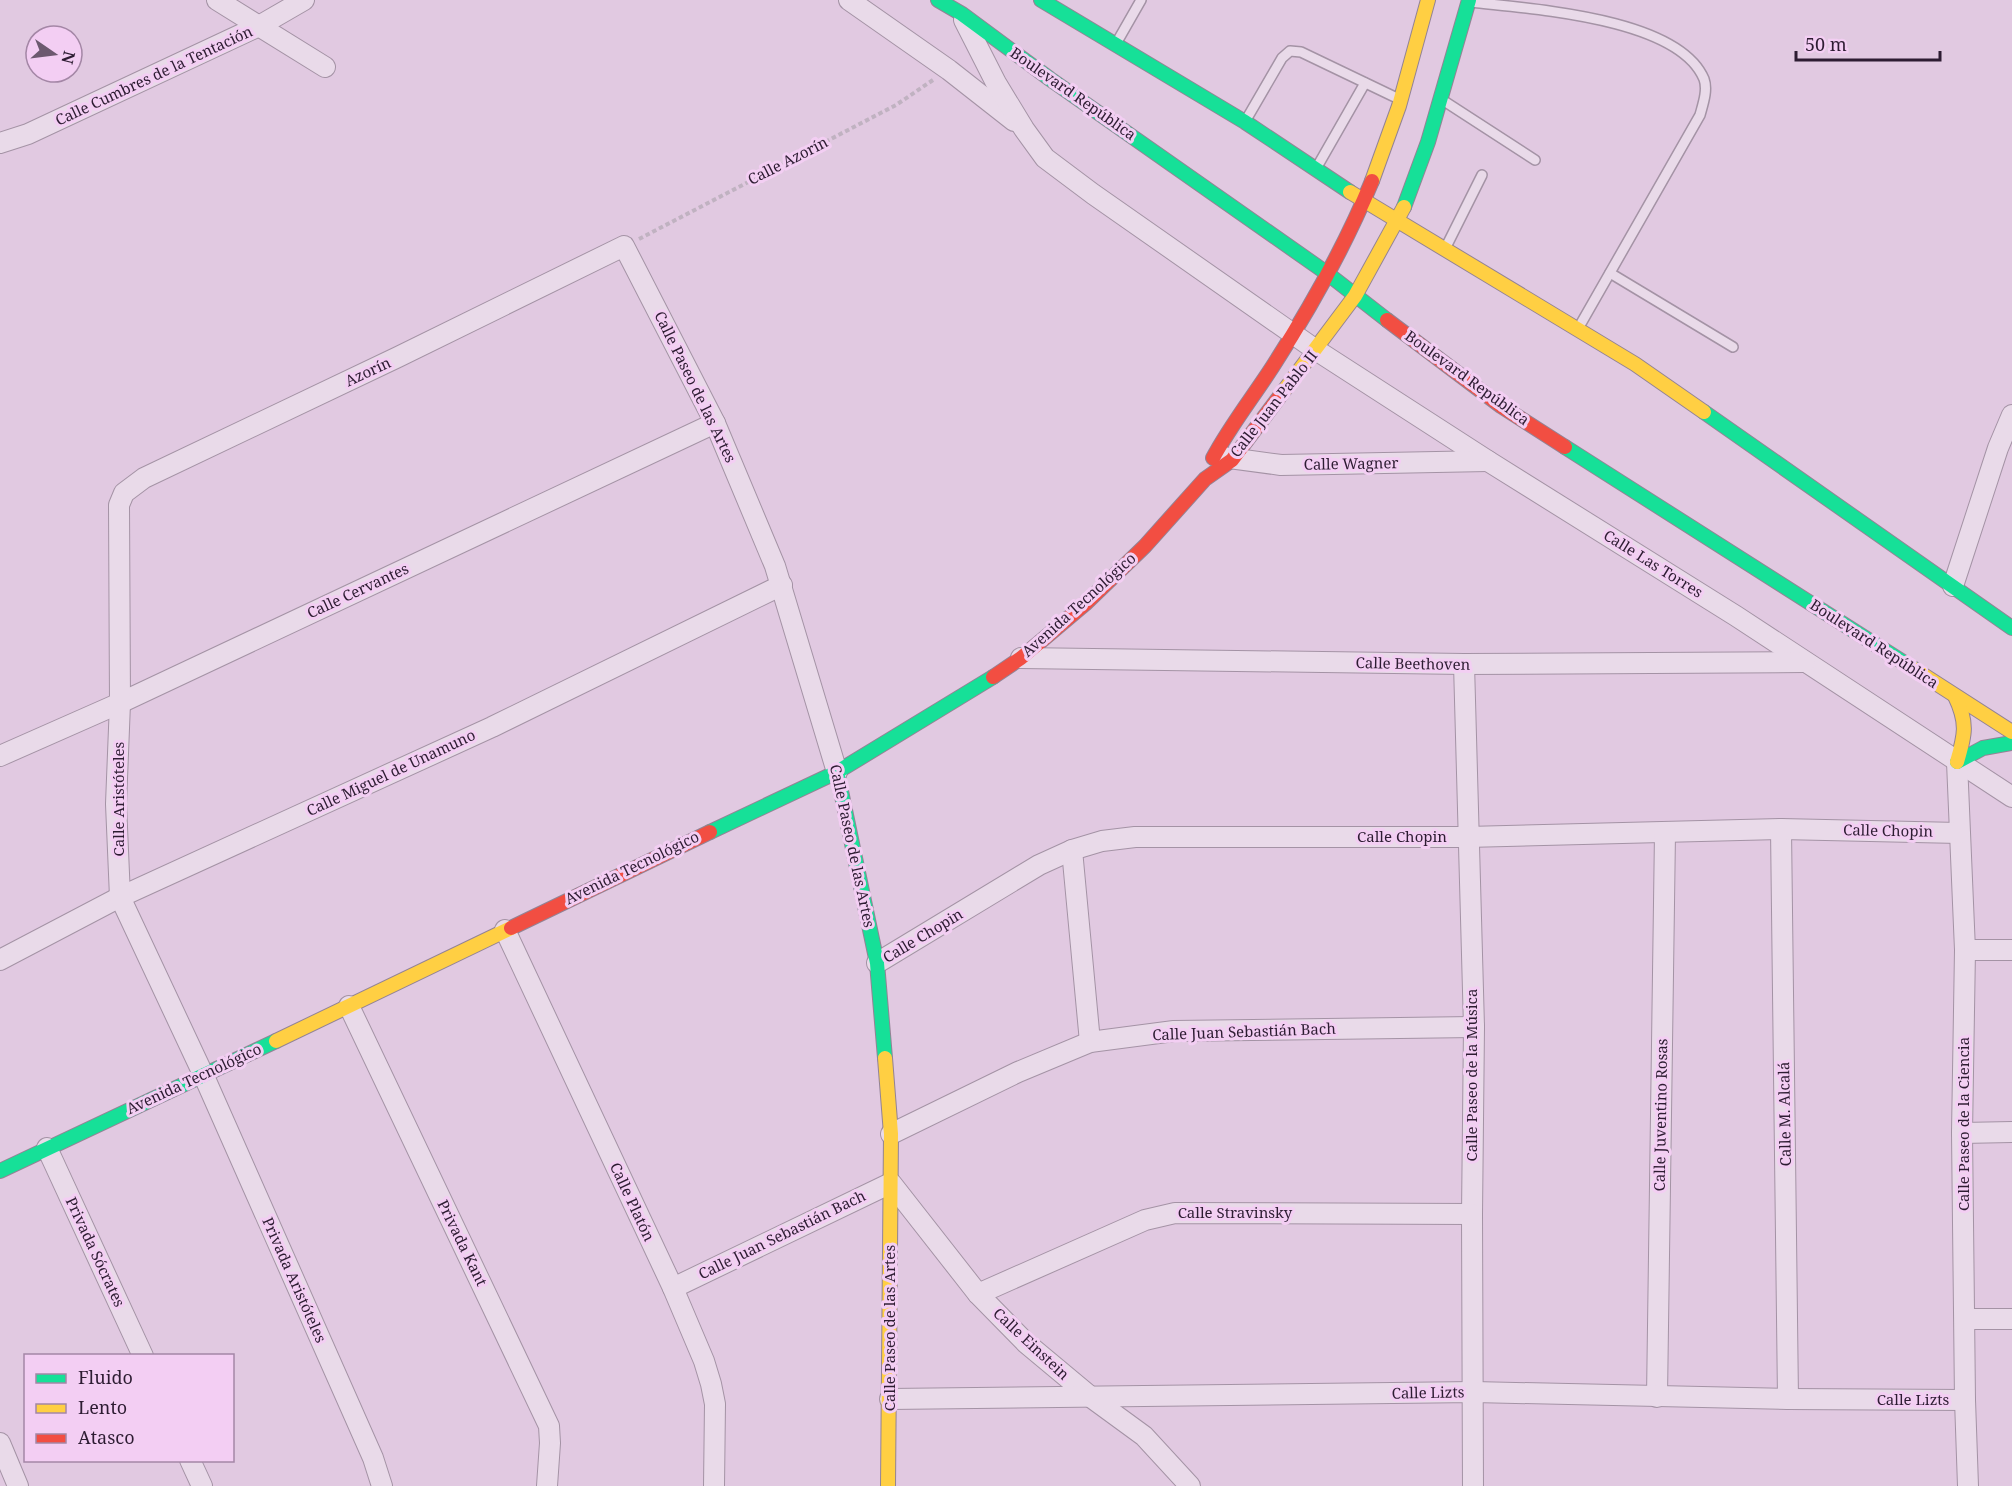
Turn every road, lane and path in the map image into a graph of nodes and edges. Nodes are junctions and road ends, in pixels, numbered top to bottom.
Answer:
1 (217, 0) edge
2 (304, 0) edge
3 (849, 0) edge
4 (939, 0) edge
5 (1041, 0) edge
6 (1141, 0) edge
7 (1428, 0) edge
8 (1466, 1) edge
9 (962, 14) junction
10 (260, 26) junction
11 (1115, 45) junction
12 (325, 67) dead end
13 (949, 70) junction
14 (1365, 83) junction
15 (1442, 99) junction
16 (1402, 100) junction
17 (1245, 122) junction
18 (1024, 129) junction
19 (0, 143) edge
20 (1535, 160) dead end
21 (1315, 169) junction
22 (1482, 175) dead end
23 (1364, 201) junction
24 (1398, 220) junction
25 (624, 246) junction
26 (1445, 249) junction
27 (1610, 273) junction
28 (1329, 274) junction
29 (1355, 296) junction
30 (1578, 329) junction
31 (1292, 334) junction
32 (1733, 347) dead end
33 (1316, 350) junction
34 (2012, 415) edge
35 (715, 423) junction
36 (1223, 458) junction
37 (1488, 461) junction
38 (1205, 479) joint
39 (119, 505) joint
40 (782, 585) junction
41 (1953, 586) junction
42 (2012, 627) edge
43 (1021, 658) junction
44 (1805, 662) junction
45 (1464, 664) junction
46 (1955, 696) junction
47 (120, 703) junction
48 (2012, 732) edge
49 (2012, 743) edge
50 (0, 756) edge
51 (1957, 762) junction
52 (837, 772) junction
53 (2012, 797) edge
54 (1781, 829) junction
55 (1665, 833) junction
56 (1959, 833) junction
57 (1467, 837) junction
58 (1072, 850) junction
59 (120, 897) junction
60 (504, 930) junction
61 (1965, 950) junction
62 (2012, 950) edge
63 (0, 960) edge
64 (877, 963) junction
65 (349, 1006) junction
66 (1474, 1027) junction
67 (1090, 1042) junction
68 (203, 1074) junction
69 (2012, 1132) edge
70 (1962, 1133) junction
71 (891, 1134) junction
72 (47, 1148) junction
73 (0, 1171) edge
74 (891, 1183) junction
75 (1472, 1214) junction
76 (673, 1288) junction
77 (978, 1294) junction
78 (1965, 1319) junction
79 (2012, 1319) edge
80 (142, 1354) edge
81 (1474, 1392) junction
82 (1657, 1397) junction
83 (1092, 1398) junction
84 (890, 1399) junction
85 (1788, 1399) junction
86 (1965, 1400) junction
87 (0, 1443) edge
88 (190, 1462) edge
89 (18, 1486) edge
90 (202, 1486) edge
91 (382, 1486) edge
92 (547, 1486) edge
93 (714, 1486) edge
94 (888, 1486) edge
95 (1190, 1486) edge
96 (1473, 1486) edge
97 (1968, 1486) edge

1 - 10 street
2 - 10 street, Calle Cumbres de la Tentación
3 - 13 street
4 - 9 main road, Boulevard República
5 - 11 main road
6 - 11 lane
7 - 16 main road, Calle Juan Pablo II
8 - 15 main road, Calle Juan Pablo II
8 - 27 lane
9 - 18 street
9 - 28 main road, Boulevard República
10 - 12 street
10 - 19 street, Calle Cumbres de la Tentación
11 - 17 main road
13 - 18 street
13 - 25 path, Calle Azorín
14 - 16 lane
14 - 17 lane
14 - 21 lane
15 - 20 lane
15 - 24 main road, Calle Juan Pablo II
16 - 23 main road, Calle Juan Pablo II
17 - 21 main road
18 - 31 street, Calle Las Torres
21 - 23 main road
22 - 26 lane
23 - 24 main road
23 - 28 main road, Calle Juan Pablo II
24 - 26 main road
24 - 29 main road, Calle Juan Pablo II
25 - 35 street, Calle Paseo de las Artes
25 - 39 street, Azorín
26 - 30 main road
27 - 30 lane
27 - 32 lane
28 - 29 main road, Boulevard República
28 - 31 main road, Calle Juan Pablo II
29 - 33 main road, Calle Juan Pablo II
29 - 46 main road, Boulevard República
30 - 41 main road
31 - 33 street, Calle Las Torres
31 - 36 main road, Calle Juan Pablo II
33 - 36 main road, Calle Juan Pablo II
33 - 37 street, Calle Las Torres
34 - 41 street
35 - 40 street, Calle Paseo de las Artes
35 - 47 street, Calle Cervantes
36 - 37 street, Calle Wagner
36 - 38 main road, Calle Juan Pablo II
37 - 44 street, Calle Las Torres
38 - 43 main road, Avenida Tecnológico
39 - 47 street, Calle Aristóteles
40 - 52 street, Calle Paseo de las Artes
40 - 59 street, Calle Miguel de Unamuno
41 - 42 main road
43 - 45 street, Calle Beethoven
43 - 52 main road, Avenida Tecnológico
44 - 45 street, Calle Beethoven
44 - 51 street, Calle Las Torres
45 - 57 street, Calle Paseo de la Música
46 - 48 main road, Boulevard República
46 - 51 main road
47 - 50 street, Calle Cervantes
47 - 59 street, Calle Aristóteles
49 - 51 main road
51 - 53 street, Calle Las Torres
51 - 56 street, Calle Paseo de la Ciencia
52 - 60 main road, Avenida Tecnológico
52 - 64 main road, Calle Paseo de las Artes
54 - 55 street, Calle Chopin
54 - 56 street, Calle Chopin
54 - 85 street, Calle M. Alcalá
55 - 57 street, Calle Chopin
55 - 82 street, Calle Juventino Rosas
56 - 61 street, Calle Paseo de la Ciencia
57 - 58 street, Calle Chopin
57 - 66 street, Calle Paseo de la Música
58 - 64 street, Calle Chopin
58 - 67 street
59 - 63 street, Calle Miguel de Unamuno
59 - 68 street, Calle Aristóteles
60 - 65 main road, Avenida Tecnológico
60 - 76 street, Calle Platón
61 - 62 street
61 - 70 street, Calle Paseo de la Ciencia
64 - 71 main road, Calle Paseo de las Artes
65 - 68 main road, Avenida Tecnológico
65 - 92 street, Privada Kant
66 - 67 street, Calle Juan Sebastián Bach
66 - 75 street, Calle Paseo de la Música
67 - 71 street, Calle Juan Sebastián Bach
68 - 72 main road, Avenida Tecnológico
68 - 91 street, Privada Aristóteles
69 - 70 street
70 - 78 street, Calle Paseo de la Ciencia
71 - 74 main road, Calle Paseo de las Artes
72 - 73 main road, Avenida Tecnológico
72 - 80 street, Privada Sócrates
74 - 76 street, Calle Juan Sebastián Bach
74 - 77 street, Calle Einstein
74 - 84 main road, Calle Paseo de las Artes
75 - 77 street, Calle Stravinsky
75 - 81 street, Calle Paseo de la Música
76 - 93 street, Calle Platón
77 - 83 street, Calle Einstein
78 - 79 street
78 - 86 street, Calle Paseo de la Ciencia
81 - 82 street, Calle Lizts
81 - 83 street, Calle Lizts
81 - 96 street, Calle Paseo de la Música
82 - 85 street, Calle Lizts
83 - 84 street, Calle Lizts
83 - 95 street, Calle Einstein
84 - 94 main road, Calle Paseo de las Artes
85 - 86 street, Calle Lizts
86 - 97 street, Calle Paseo de la Ciencia
87 - 89 street
88 - 90 street

